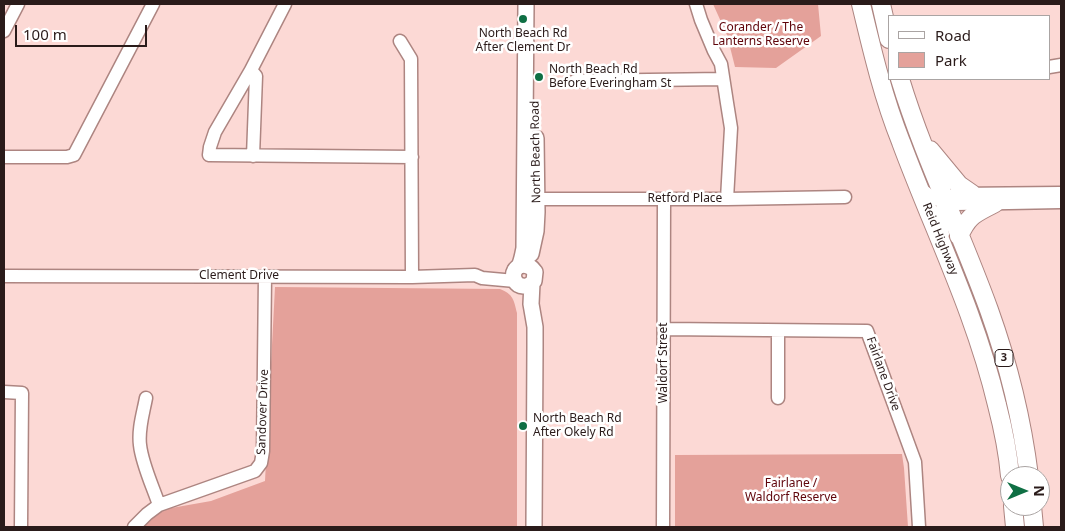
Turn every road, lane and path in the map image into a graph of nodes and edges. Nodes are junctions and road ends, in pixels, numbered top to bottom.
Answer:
1 (18, 4) edge
2 (153, 4) edge
3 (285, 4) edge
4 (526, 4) edge
5 (536, 4) edge
6 (696, 4) edge
7 (861, 4) edge
8 (881, 4) edge
9 (4, 31) edge
10 (888, 35) edge
11 (400, 41) dead end
12 (251, 70) junction
13 (724, 79) junction
14 (900, 80) edge
15 (575, 81) dead end
16 (918, 136) junction
17 (253, 156) junction
18 (4, 158) edge
19 (412, 158) junction
20 (918, 184) junction
21 (1061, 193) edge
22 (845, 197) dead end
23 (531, 199) junction
24 (664, 199) junction
25 (727, 199) junction
26 (953, 200) junction
27 (1061, 202) edge
28 (995, 203) junction
29 (959, 236) junction
30 (945, 250) junction
31 (523, 275) junction
32 (4, 276) edge
33 (266, 276) junction
34 (412, 277) junction
35 (664, 329) junction
36 (778, 331) junction
37 (4, 392) edge
38 (146, 398) dead end
39 (778, 398) dead end
40 (1008, 466) edge
41 (1028, 466) edge
42 (159, 505) junction
43 (21, 527) edge
44 (134, 527) edge
45 (526, 527) edge
46 (534, 527) edge
47 (663, 527) edge
48 (919, 527) edge

1 - 9 street
2 - 18 street
3 - 12 street
4 - 23 main road, North Beach Road
5 - 23 main road, North Beach Road
6 - 13 street
7 - 20 highway, Reid Highway / 3
8 - 10 highway
11 - 19 street
12 - 17 street
12 - 17 street
13 - 15 street
13 - 25 street
14 - 16 highway, Reid Highway / 3
16 - 26 highway, Reid Highway / 3
16 - 26 highway
17 - 19 street
19 - 34 street
20 - 26 street
20 - 30 highway, Reid Highway / 3
21 - 26 street
22 - 25 street, Retford Place
23 - 24 street, Retford Place
23 - 31 main road, North Beach Road
24 - 25 street, Retford Place
24 - 35 street, Waldorf Street
26 - 28 street
26 - 29 highway, Reid Highway / 3
26 - 30 street
27 - 28 street
28 - 29 highway
29 - 41 highway, Reid Highway / 3
30 - 40 highway, Reid Highway / 3
31 - 34 street, Clement Drive
31 - 45 main road, North Beach Road
31 - 46 main road, North Beach Road
32 - 33 street, Clement Drive
33 - 34 street, Clement Drive
33 - 42 street, Sandover Drive
35 - 36 street, Fairlane Drive
35 - 47 street, Waldorf Street
36 - 39 street
36 - 48 street, Fairlane Drive
37 - 43 street
38 - 42 street
42 - 44 street, Sandover Drive

